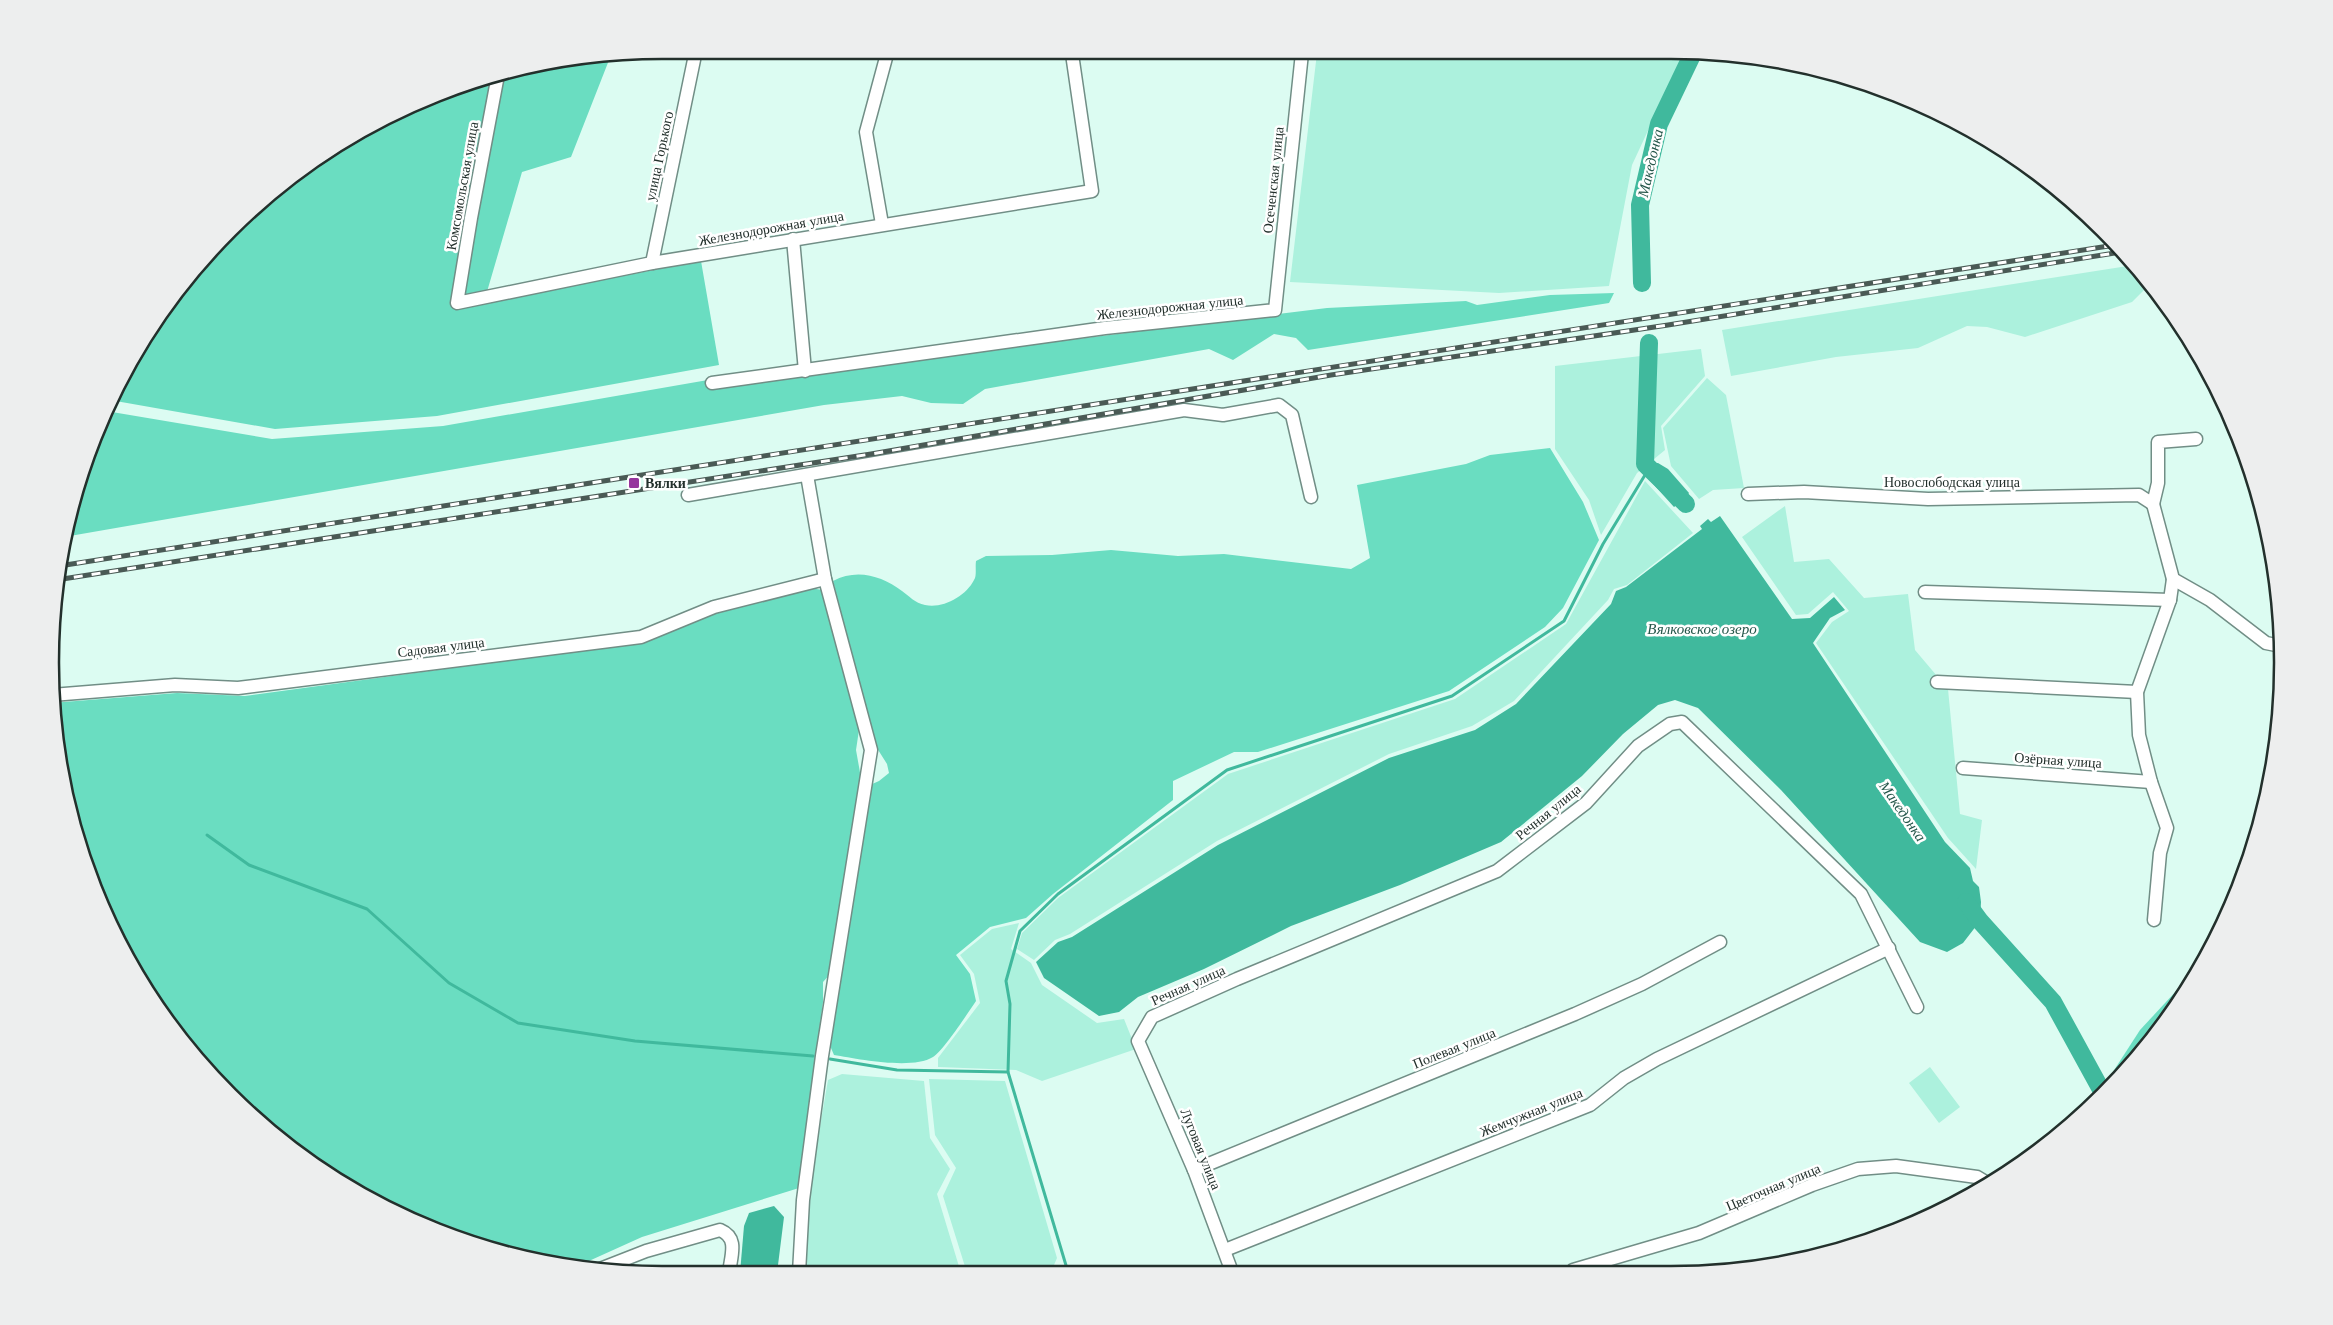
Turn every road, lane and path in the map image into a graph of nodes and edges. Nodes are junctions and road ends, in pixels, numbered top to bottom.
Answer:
1 (694, 59) edge
2 (886, 59) edge
3 (1073, 59) edge
4 (1301, 59) edge
5 (497, 82) edge
6 (882, 224) junction
7 (793, 239) junction
8 (652, 263) junction
9 (458, 303) joint
10 (1275, 310) joint
11 (805, 371) junction
12 (712, 383) dead end
13 (2196, 439) dead end
14 (807, 475) junction
15 (1748, 494) dead end
16 (688, 495) dead end
17 (1310, 497) dead end
18 (2153, 504) junction
19 (826, 579) junction
20 (2173, 579) junction
21 (1925, 592) dead end
22 (2170, 600) junction
23 (2274, 645) edge
24 (1937, 682) dead end
25 (2138, 692) junction
26 (60, 694) edge
27 (1963, 768) dead end
28 (2151, 782) junction
29 (2154, 920) dead end
30 (1720, 942) dead end
31 (1889, 948) junction
32 (1917, 1007) dead end
33 (1138, 1041) joint
34 (1194, 1170) junction
35 (1981, 1179) edge
36 (1225, 1250) junction
37 (613, 1264) edge
38 (730, 1266) edge
39 (799, 1266) edge
40 (1230, 1266) edge
41 (1587, 1266) edge

1 - 8 street, улица Горького
2 - 6 street
3 - 6 street, Железнодорожная улица
4 - 10 street, Осеченская улица
5 - 9 street, Комсомольская улица
6 - 7 street, Железнодорожная улица
7 - 8 street, Железнодорожная улица
7 - 11 street
8 - 9 street, Железнодорожная улица
10 - 11 street, Железнодорожная улица
11 - 12 street, Железнодорожная улица
13 - 18 street
14 - 16 street
14 - 17 street
14 - 19 street
15 - 18 street, Новослободская улица
18 - 20 street
19 - 26 street, Садовая улица
19 - 39 street
20 - 22 street
20 - 23 street
21 - 22 street
22 - 25 street
24 - 25 street
25 - 28 street
27 - 28 street, Озёрная улица
28 - 29 street
30 - 34 street, Полевая улица
31 - 32 street, Речная улица
31 - 33 street, Речная улица
31 - 36 street, Жемчужная улица
33 - 34 street, Луговая улица
34 - 36 street, Луговая улица
35 - 41 street, Цветочная улица
36 - 40 street, Луговая улица
37 - 38 street

